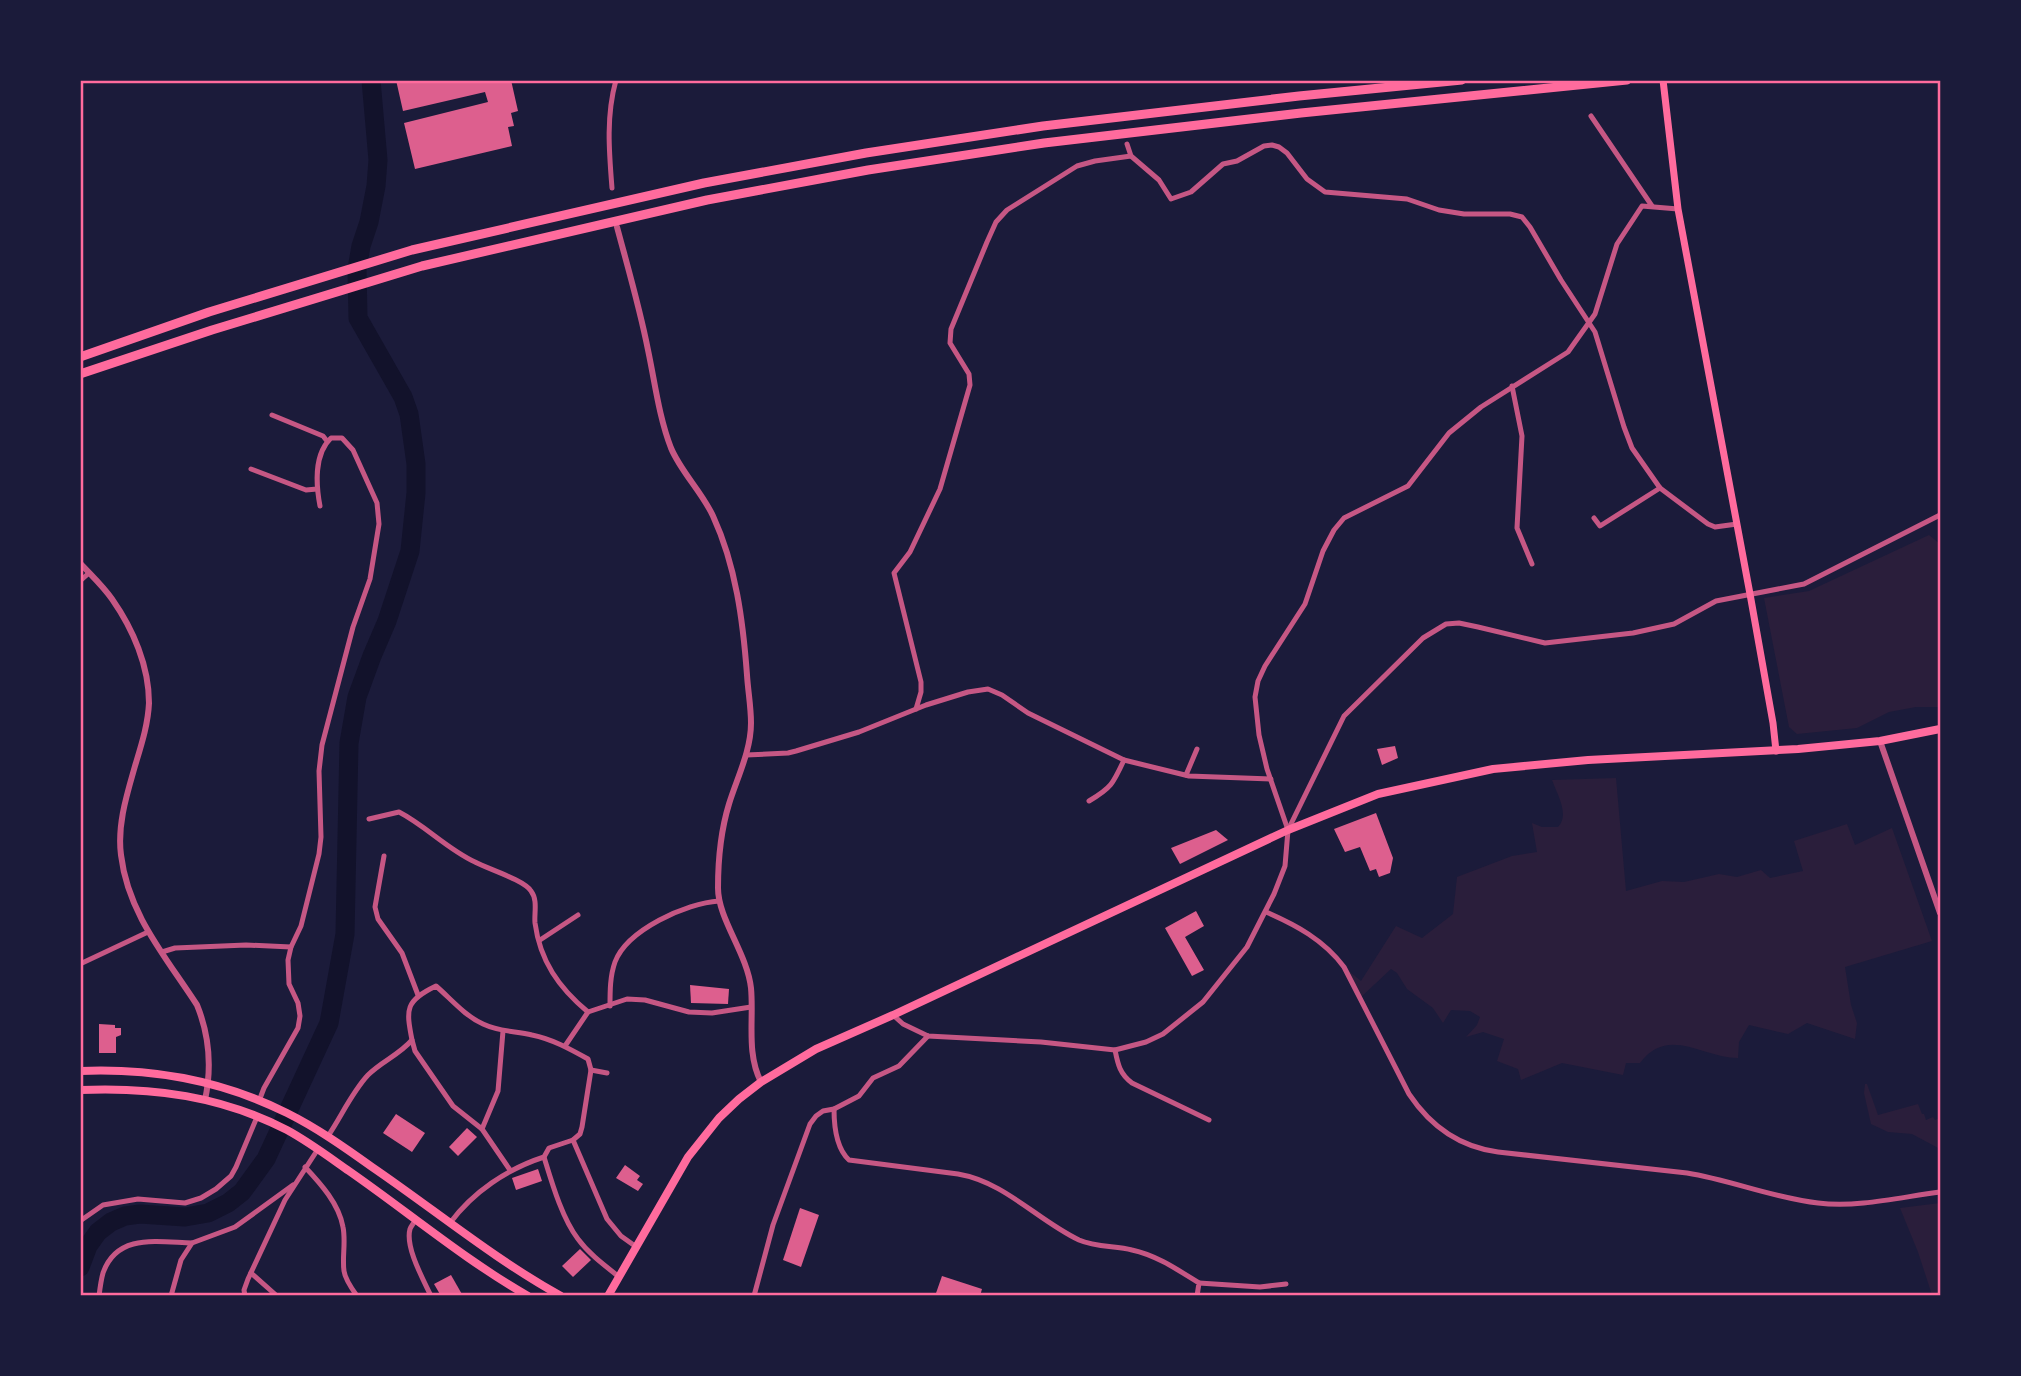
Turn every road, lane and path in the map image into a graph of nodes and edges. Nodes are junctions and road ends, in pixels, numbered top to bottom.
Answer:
1 (616, 80) edge
2 (1462, 80) edge
3 (1627, 80) edge
4 (1663, 80) edge
5 (1591, 116) dead end
6 (1127, 144) dead end
7 (1131, 156) junction
8 (612, 188) dead end
9 (1653, 206) junction
10 (1678, 209) junction
11 (617, 227) dead end
12 (1590, 321) junction
13 (80, 357) edge
14 (80, 374) edge
15 (1512, 386) junction
16 (272, 415) dead end
17 (327, 440) junction
18 (251, 469) dead end
19 (1660, 488) junction
20 (317, 489) junction
21 (320, 506) dead end
22 (1941, 515) edge
23 (1594, 518) dead end
24 (1737, 524) junction
25 (80, 563) edge
26 (1532, 564) dead end
27 (89, 573) junction
28 (80, 581) edge
29 (1750, 594) junction
30 (916, 709) junction
31 (1941, 729) edge
32 (1880, 741) junction
33 (1197, 749) dead end
34 (1776, 751) junction
35 (746, 755) junction
36 (1124, 760) junction
37 (1186, 775) junction
38 (1271, 779) junction
39 (1089, 801) dead end
40 (369, 818) dead end
41 (1288, 830) junction
42 (383, 856) dead end
43 (719, 901) junction
44 (1266, 912) junction
45 (1941, 913) edge
46 (578, 915) dead end
47 (148, 932) junction
48 (540, 940) junction
49 (291, 947) junction
50 (162, 952) junction
51 (80, 964) edge
52 (418, 995) junction
53 (610, 1006) junction
54 (751, 1007) junction
55 (588, 1012) junction
56 (893, 1016) junction
57 (503, 1031) junction
58 (928, 1036) junction
59 (412, 1041) junction
60 (565, 1046) junction
61 (1115, 1050) junction
62 (591, 1070) junction
63 (80, 1071) edge
64 (607, 1073) dead end
65 (761, 1082) junction
66 (209, 1084) junction
67 (80, 1090) edge
68 (205, 1100) junction
69 (262, 1102) junction
70 (834, 1109) junction
71 (259, 1118) junction
72 (1209, 1120) dead end
73 (482, 1129) junction
74 (328, 1136) junction
75 (573, 1140) junction
76 (318, 1149) junction
77 (544, 1157) junction
78 (305, 1167) junction
79 (510, 1170) junction
80 (293, 1185) junction
81 (1941, 1192) edge
82 (416, 1219) junction
83 (80, 1221) edge
84 (450, 1223) junction
85 (192, 1243) junction
86 (635, 1247) junction
87 (251, 1273) junction
88 (618, 1276) junction
89 (1199, 1283) junction
90 (1286, 1284) dead end
91 (524, 1295) edge
92 (99, 1296) edge
93 (171, 1296) edge
94 (246, 1296) edge
95 (277, 1296) edge
96 (357, 1296) edge
97 (430, 1296) edge
98 (561, 1296) edge
99 (608, 1296) edge
100 (754, 1296) edge
101 (1197, 1296) edge

1 - 8 street
2 - 13 highway
3 - 14 highway
4 - 10 main road
5 - 9 street
6 - 7 street
7 - 12 street
7 - 30 street
9 - 10 street
9 - 12 street
10 - 24 main road
11 - 35 street
12 - 15 street
12 - 19 street
15 - 26 street
15 - 38 street
16 - 17 street
17 - 20 street
17 - 49 street
18 - 20 street
19 - 23 street
19 - 24 street
20 - 21 street
22 - 29 street
24 - 29 main road
25 - 27 street
27 - 28 street
27 - 47 street
29 - 34 main road
29 - 41 street
30 - 35 street
30 - 36 street
31 - 32 main road
32 - 34 main road
32 - 45 street
33 - 37 street
34 - 41 main road
35 - 43 street
36 - 37 street
36 - 39 street
37 - 38 street
38 - 41 street
40 - 48 street
41 - 44 street
41 - 56 main road
42 - 52 street
43 - 53 street
43 - 54 street
44 - 61 street
44 - 81 street
46 - 48 street
47 - 50 street
47 - 51 street
48 - 55 street
49 - 50 street
49 - 69 street
50 - 66 street
52 - 57 street
52 - 59 street
53 - 54 street
53 - 55 street
54 - 65 street
55 - 60 street
56 - 58 street
56 - 65 main road
57 - 60 street
57 - 73 street
58 - 61 street
58 - 70 street
59 - 73 street
59 - 74 street
60 - 62 street
61 - 72 street
62 - 64 street
62 - 75 street
63 - 66 main road
65 - 86 main road
66 - 68 street
66 - 69 main road
67 - 68 main road
68 - 71 main road
69 - 74 main road
70 - 89 street
70 - 100 street
71 - 76 main road
71 - 83 street
73 - 79 street
74 - 84 main road
75 - 77 street
75 - 86 street
76 - 78 street
76 - 82 main road
77 - 79 street
77 - 88 street
78 - 80 street
78 - 96 street
79 - 84 street
80 - 85 street
80 - 87 street
82 - 91 main road
82 - 97 street
84 - 98 main road
85 - 92 street
85 - 93 street
86 - 88 main road
87 - 94 street
87 - 95 street
88 - 99 main road
89 - 90 street
89 - 101 street

